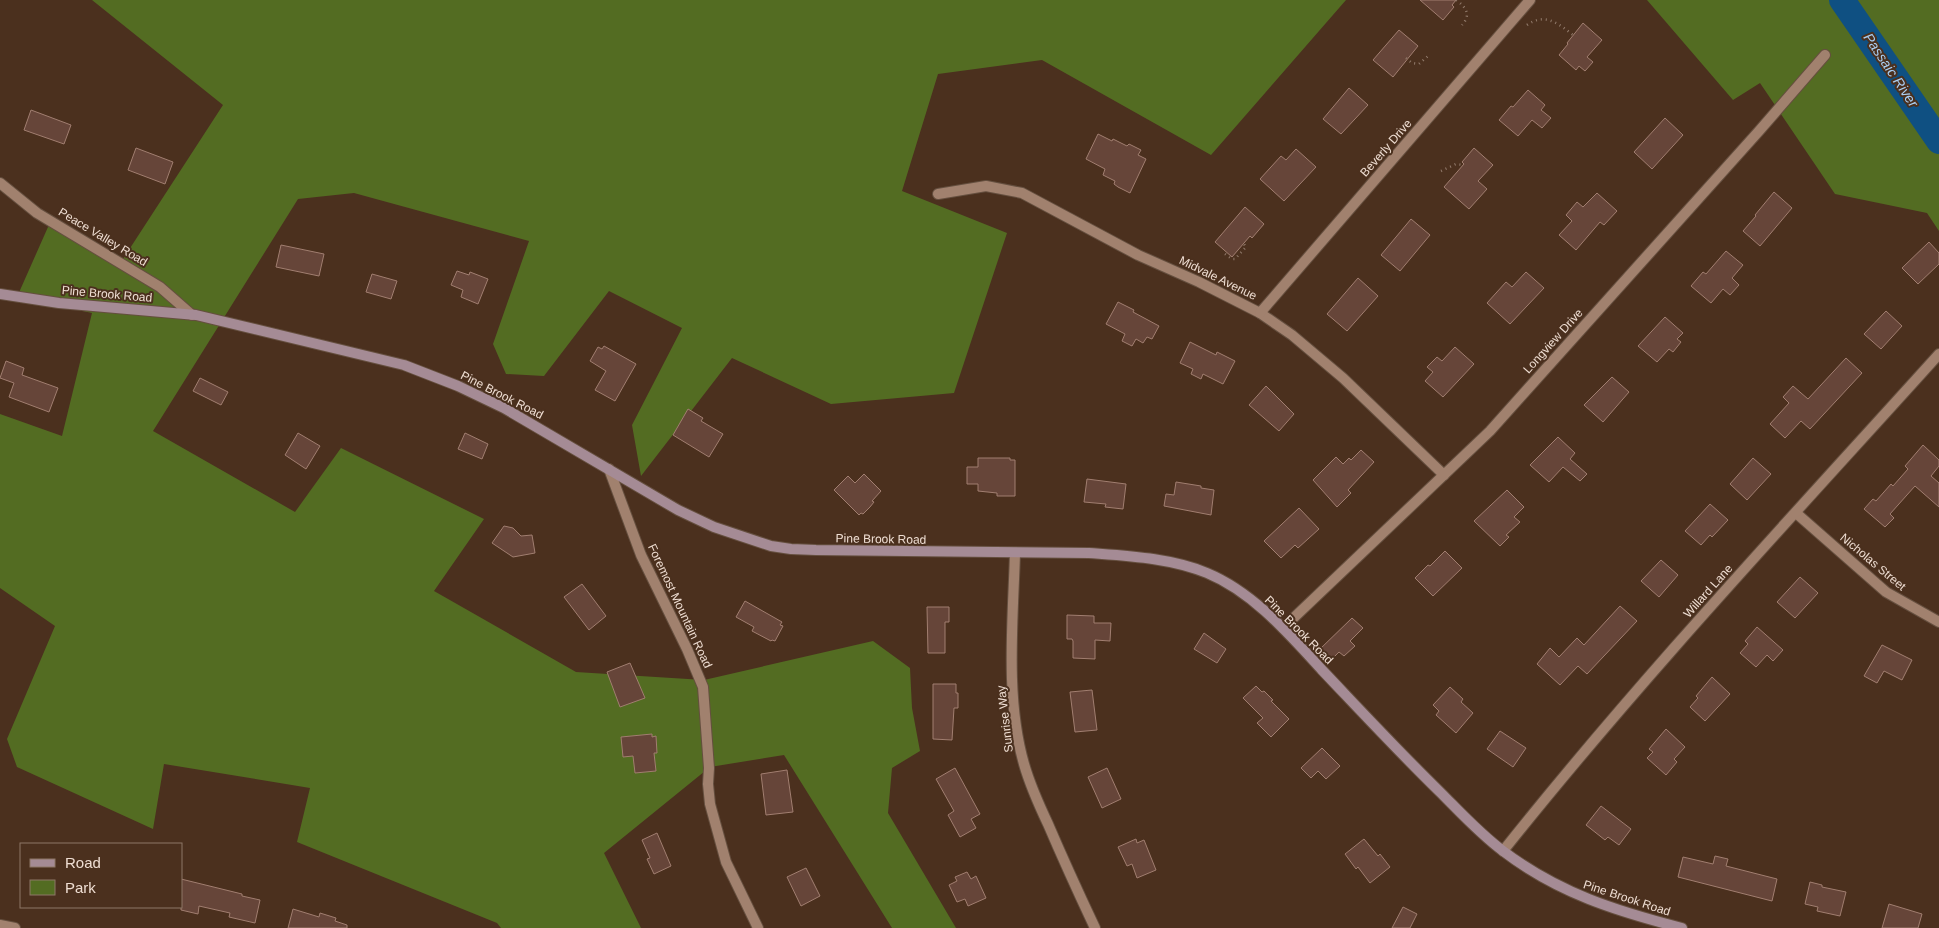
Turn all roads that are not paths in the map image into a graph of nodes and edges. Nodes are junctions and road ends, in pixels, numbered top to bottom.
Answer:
1 (1530, 0) edge
2 (1825, 55) dead end
3 (0, 183) edge
4 (938, 194) dead end
5 (0, 294) edge
6 (1260, 313) junction
7 (192, 315) junction
8 (1939, 354) edge
9 (609, 469) junction
10 (1444, 475) junction
11 (1796, 513) junction
12 (1015, 553) junction
13 (1939, 622) edge
14 (1283, 628) junction
15 (1503, 851) junction
16 (0, 924) edge
17 (15, 928) edge
18 (758, 928) edge
19 (1095, 928) edge
20 (1682, 928) edge

1 - 6 street, Beverly Drive
2 - 10 street, Longview Drive
3 - 7 street, Peace Valley Road
4 - 6 street, Midvale Avenue
5 - 7 street, Pine Brook Road
6 - 10 street, Midvale Avenue
7 - 9 street, Pine Brook Road
8 - 11 street, Willard Lane
9 - 12 street, Pine Brook Road
9 - 18 street, Foremost Mountain Road
10 - 14 street, Longview Drive
11 - 13 street, Nicholas Street
11 - 15 street, Willard Lane
12 - 14 street, Pine Brook Road
12 - 19 street, Sunrise Way
14 - 15 street, Pine Brook Road
15 - 20 street, Pine Brook Road
16 - 17 street

